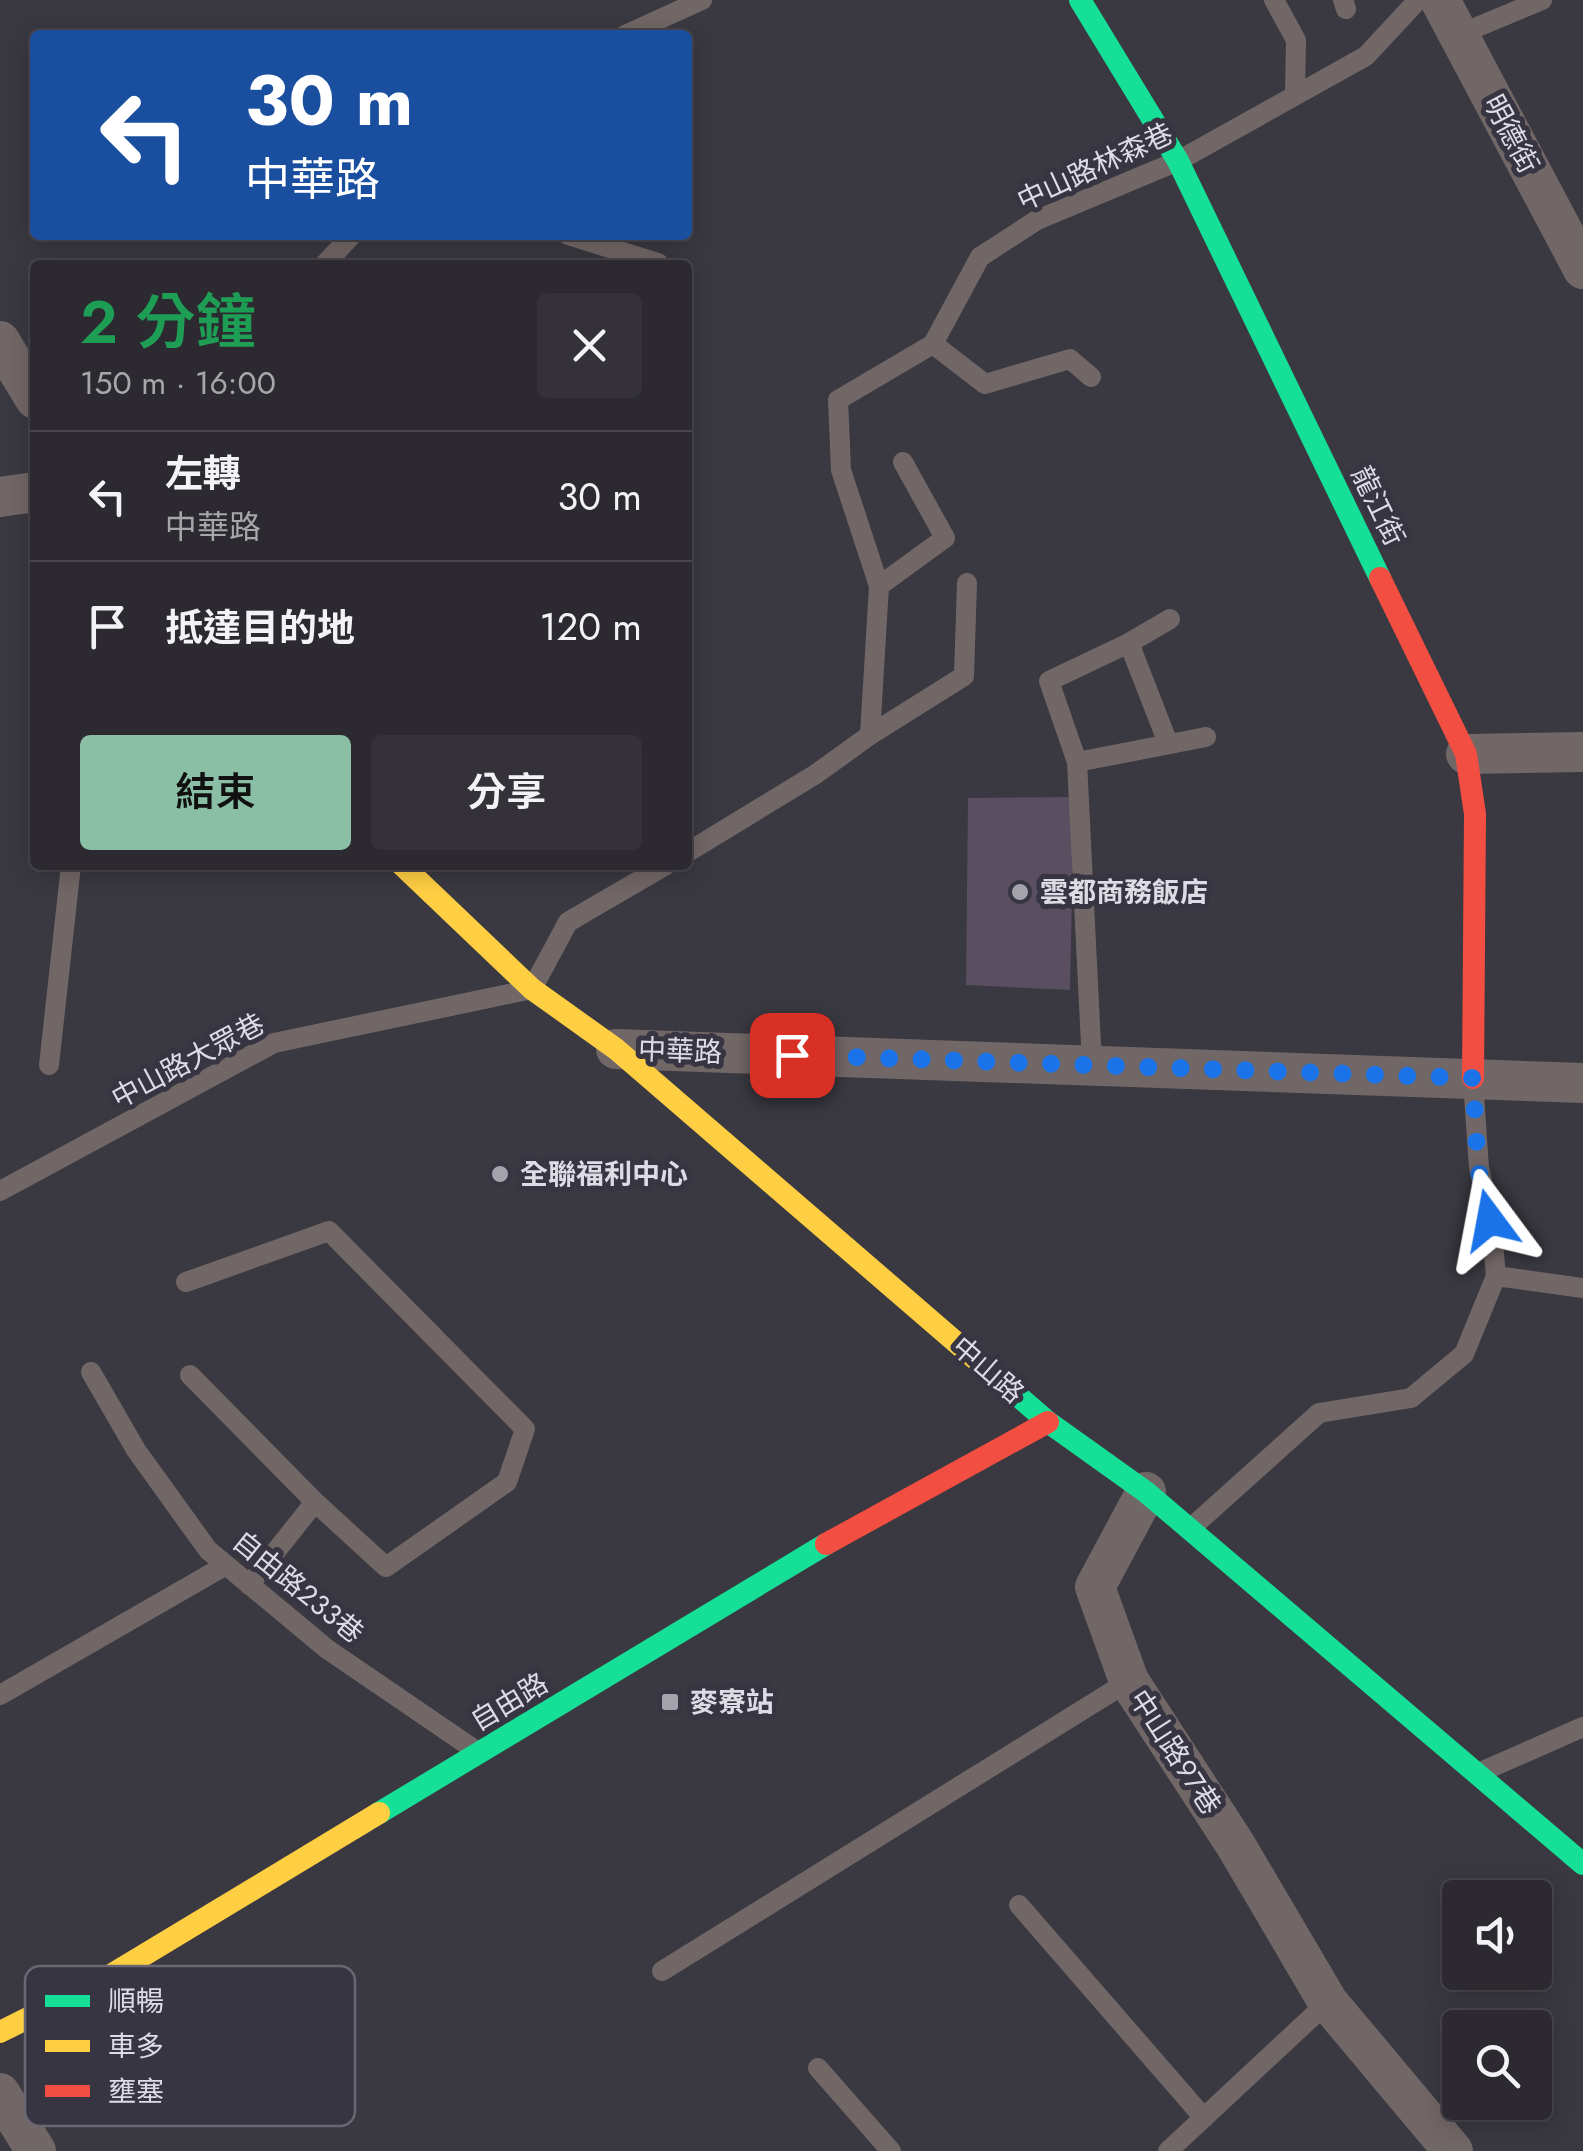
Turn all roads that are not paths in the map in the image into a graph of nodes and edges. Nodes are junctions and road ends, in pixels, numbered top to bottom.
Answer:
1 (702, 0) edge
2 (1080, 0) edge
3 (1274, 0) edge
4 (1418, 0) edge
5 (1542, 0) edge
6 (673, 6) edge
7 (1449, 17) edge
8 (634, 30) edge
9 (1296, 95) junction
10 (1178, 161) junction
11 (347, 240) edge
12 (584, 240) edge
13 (329, 260) edge
14 (648, 260) edge
15 (1583, 268) edge
16 (0, 341) edge
17 (933, 344) junction
18 (1091, 377) dead end
19 (30, 390) edge
20 (903, 462) dead end
21 (30, 493) edge
22 (0, 497) edge
23 (966, 583) dead end
24 (878, 586) junction
25 (1170, 619) dead end
26 (1129, 644) junction
27 (870, 735) junction
28 (1206, 736) dead end
29 (1168, 743) junction
30 (1583, 752) edge
31 (1466, 754) junction
32 (1077, 762) junction
33 (692, 850) edge
34 (69, 870) edge
35 (407, 870) edge
36 (657, 870) edge
37 (532, 988) junction
38 (616, 1049) junction
39 (1092, 1064) junction
40 (49, 1065) dead end
41 (1473, 1078) junction
42 (1583, 1083) edge
43 (0, 1192) edge
44 (1496, 1276) junction
45 (186, 1282) dead end
46 (1583, 1288) edge
47 (91, 1372) dead end
48 (190, 1376) dead end
49 (1048, 1422) junction
50 (1146, 1492) junction
51 (315, 1502) junction
52 (1188, 1530) junction
53 (226, 1565) junction
54 (249, 1584) junction
55 (1129, 1681) junction
56 (0, 1695) edge
57 (1583, 1727) edge
58 (481, 1754) junction
59 (1476, 1774) junction
60 (1583, 1864) edge
61 (1019, 1906) dead end
62 (126, 1966) edge
63 (662, 1971) dead end
64 (1328, 2002) junction
65 (25, 2020) edge
66 (0, 2032) edge
67 (818, 2068) dead end
68 (0, 2093) edge
69 (1204, 2118) junction
70 (36, 2151) edge
71 (891, 2151) edge
72 (1168, 2151) edge
73 (1453, 2151) edge

1 - 6 lane
2 - 10 street, 龍江街
3 - 9 lane
4 - 9 lane, 中山路林森巷
5 - 7 lane
6 - 8 lane
7 - 15 street, 明德街
9 - 10 lane, 中山路林森巷
10 - 17 lane, 中山路林森巷
10 - 31 street, 龍江街
11 - 13 lane
12 - 14 lane
16 - 19 street
17 - 18 lane
17 - 24 lane
20 - 24 lane
21 - 22 street
23 - 27 lane
24 - 27 lane
25 - 26 lane
26 - 29 lane
26 - 32 lane
27 - 33 lane
28 - 29 lane
29 - 32 lane
30 - 31 street
31 - 41 street, 龍江街
32 - 39 lane
34 - 40 lane
35 - 37 street, 中山路
36 - 37 lane
37 - 38 street, 中山路
37 - 43 lane, 中山路大眾巷
38 - 39 street, 中華路
38 - 49 street, 中山路
39 - 41 street, 中華路
41 - 42 street, 中華路
41 - 44 lane
44 - 46 lane
44 - 52 lane
45 - 51 lane
47 - 53 lane, 自由路233巷
48 - 51 lane
49 - 50 street, 中山路
49 - 58 street, 自由路
50 - 52 street, 中山路
50 - 55 street, 中山路97巷
51 - 54 lane
52 - 59 street, 中山路
53 - 54 lane, 自由路233巷
53 - 56 lane
54 - 58 lane, 自由路233巷
55 - 63 lane
55 - 64 street, 中山路97巷
57 - 59 lane
58 - 62 street, 自由路
59 - 60 street, 中山路
61 - 69 lane
64 - 69 lane
64 - 73 street, 中山路97巷
65 - 66 street, 自由路
67 - 71 lane
68 - 70 street
69 - 72 lane

